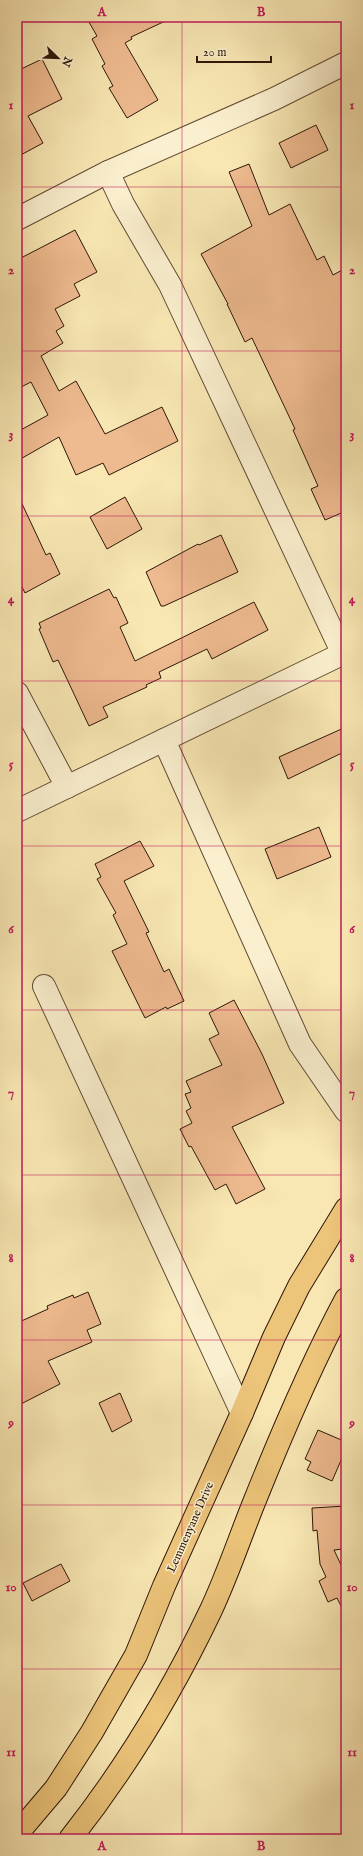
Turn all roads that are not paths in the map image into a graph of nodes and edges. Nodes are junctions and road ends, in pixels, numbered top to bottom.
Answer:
1 (346, 63) edge
2 (108, 172) junction
3 (17, 219) edge
4 (345, 653) edge
5 (17, 693) edge
6 (164, 740) junction
7 (67, 787) junction
8 (17, 811) edge
9 (44, 986) dead end
10 (346, 1111) edge
11 (346, 1209) edge
12 (346, 1299) edge
13 (242, 1413) junction
14 (17, 1834) edge
15 (70, 1839) edge

1 - 2 street
2 - 3 street
2 - 4 street
4 - 6 street
5 - 7 street
6 - 7 street
6 - 10 street
7 - 8 street
9 - 13 street
11 - 13 main road, Lemmenyane Drive
12 - 15 main road
13 - 14 main road, Lemmenyane Drive

